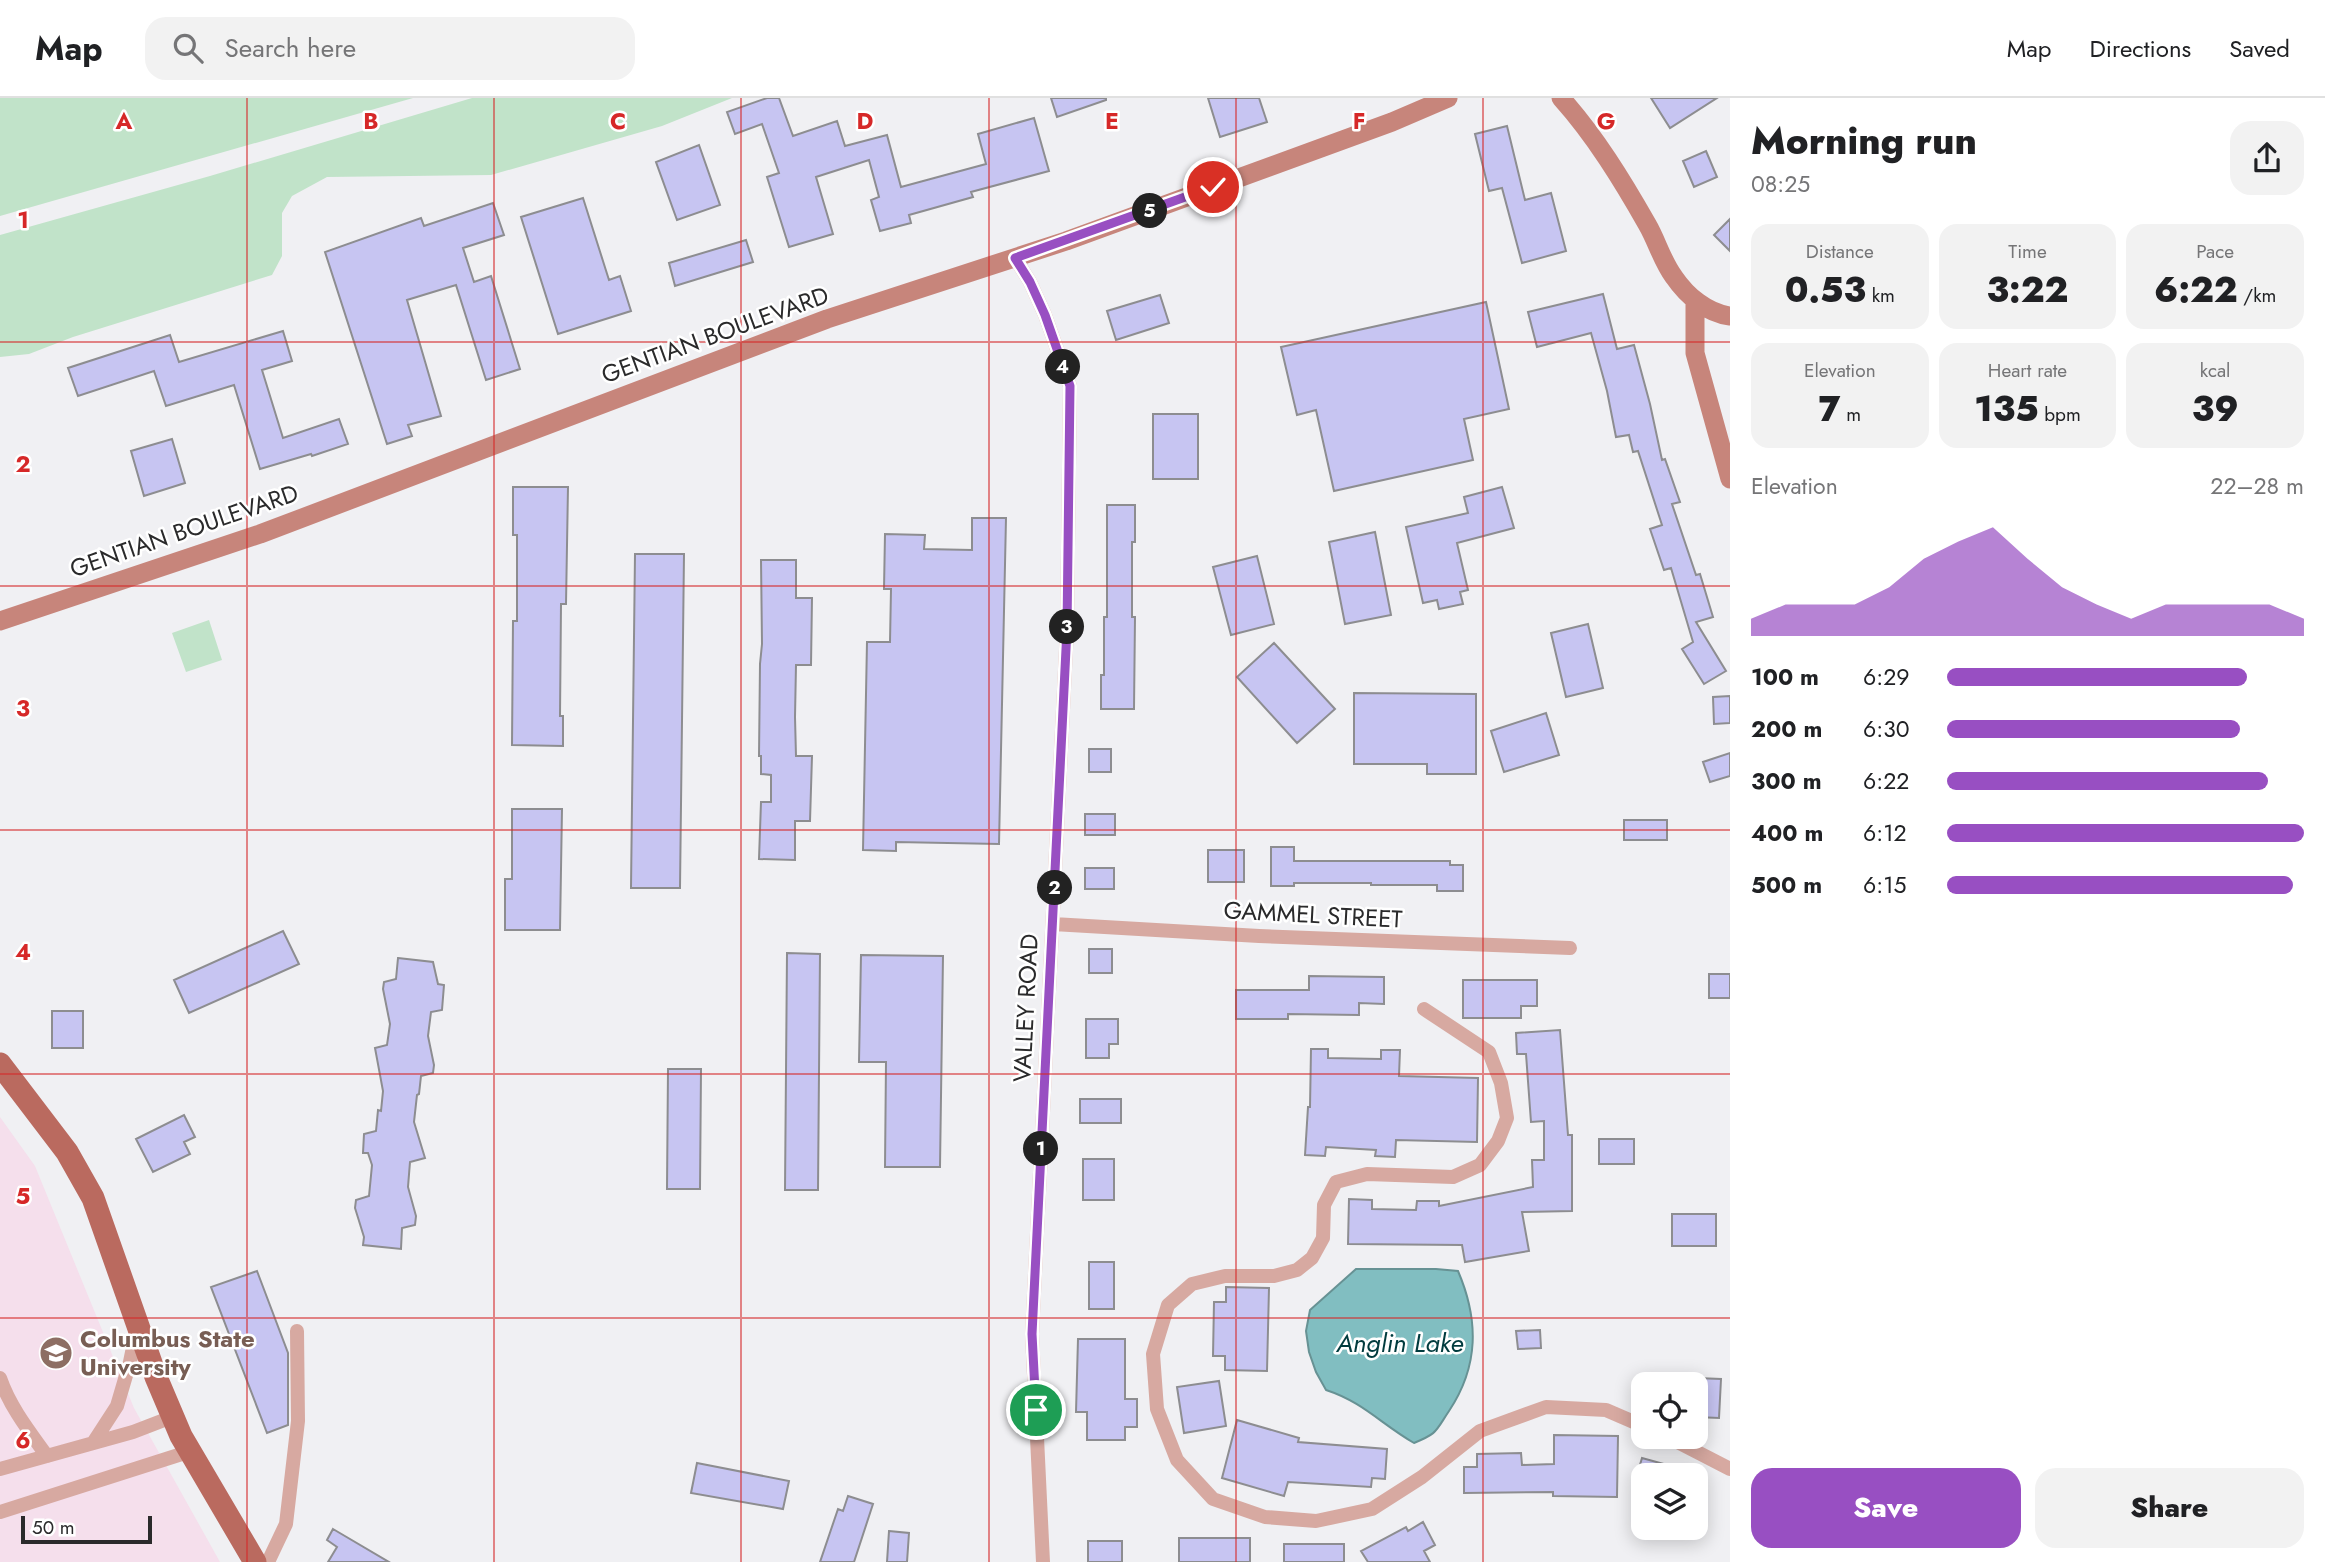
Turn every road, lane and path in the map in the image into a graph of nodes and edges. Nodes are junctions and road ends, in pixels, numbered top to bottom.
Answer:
1 (1448, 98) edge
2 (1561, 98) edge
3 (1015, 258) junction
4 (1695, 301) junction
5 (1730, 316) edge
6 (1730, 479) edge
7 (0, 621) edge
8 (1053, 924) junction
9 (1570, 948) dead end
10 (1424, 1009) dead end
11 (0, 1064) edge
12 (138, 1325) junction
13 (297, 1331) dead end
14 (0, 1378) edge
15 (172, 1417) junction
16 (1631, 1421) edge
17 (93, 1443) junction
18 (1691, 1449) edge
19 (188, 1452) junction
20 (47, 1456) junction
21 (0, 1469) edge
22 (1730, 1469) edge
23 (0, 1512) edge
24 (255, 1562) edge
25 (268, 1562) edge
26 (1043, 1562) edge

1 - 3 main road, GENTIAN BOULEVARD
2 - 4 main road
3 - 7 main road, GENTIAN BOULEVARD
3 - 8 street, VALLEY ROAD
4 - 5 main road
4 - 6 main road
8 - 9 street, GAMMEL STREET
8 - 26 street, VALLEY ROAD
10 - 16 street
11 - 12 main road
12 - 15 main road
12 - 17 street
13 - 25 street
14 - 20 street
15 - 17 street
15 - 19 main road
17 - 20 street
18 - 22 street
19 - 23 street
19 - 24 main road
20 - 21 street

